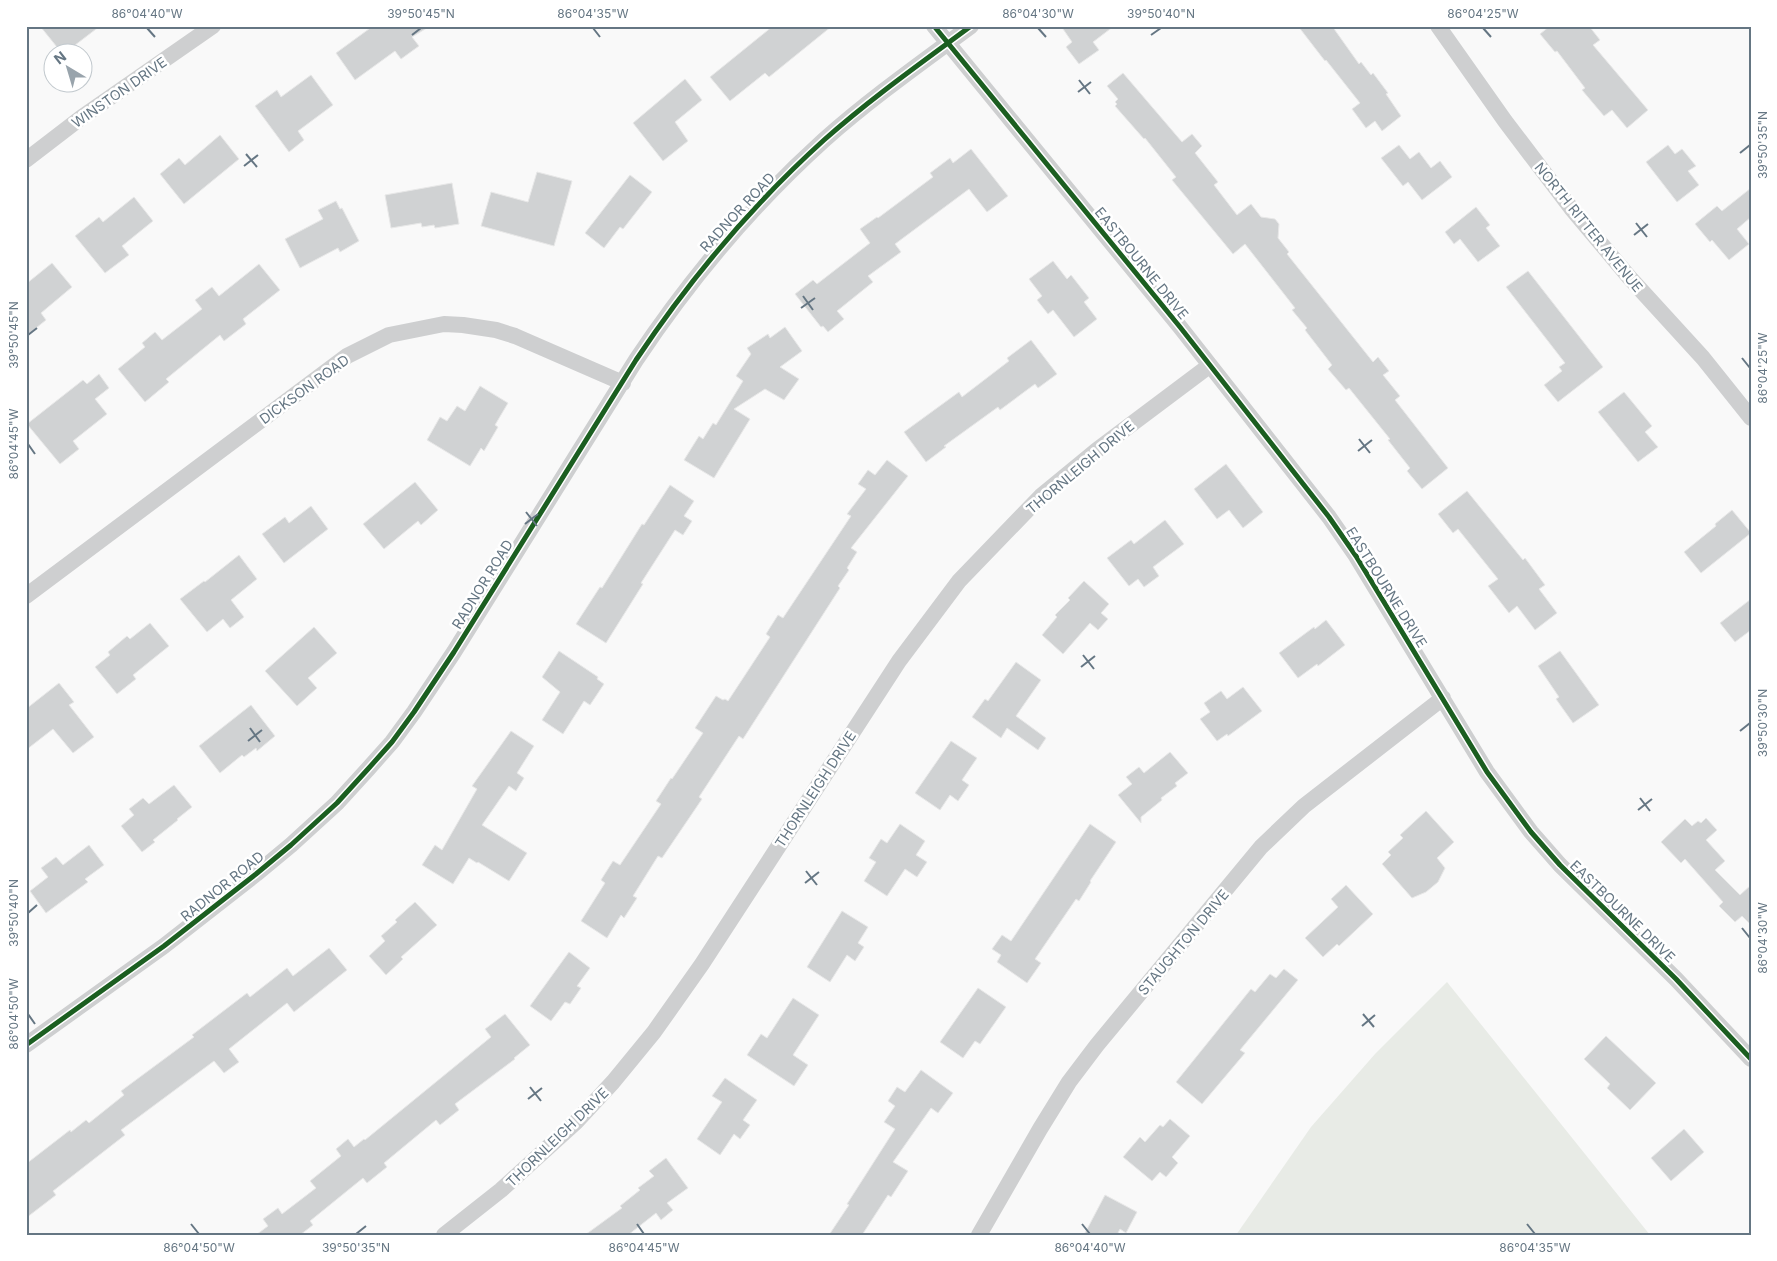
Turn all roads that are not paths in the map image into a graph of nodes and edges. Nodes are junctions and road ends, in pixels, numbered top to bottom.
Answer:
1 (213, 26) edge
2 (934, 26) edge
3 (971, 26) edge
4 (1438, 26) edge
5 (948, 44) junction
6 (28, 154) edge
7 (1210, 366) junction
8 (623, 383) junction
9 (1751, 418) edge
10 (26, 596) edge
11 (1442, 698) junction
12 (26, 1045) edge
13 (1751, 1059) edge
14 (444, 1235) edge
15 (979, 1235) edge

1 - 6 street, WINSTON DRIVE
2 - 5 street, EASTBOURNE DRIVE
3 - 5 street, RADNOR ROAD
4 - 9 street, NORTH RITTER AVENUE
5 - 7 street, EASTBOURNE DRIVE
5 - 8 street, RADNOR ROAD
7 - 11 street, EASTBOURNE DRIVE
7 - 14 street, THORNLEIGH DRIVE
8 - 10 street, DICKSON ROAD
8 - 12 street, RADNOR ROAD
11 - 13 street, EASTBOURNE DRIVE
11 - 15 street, STAUGHTON DRIVE

